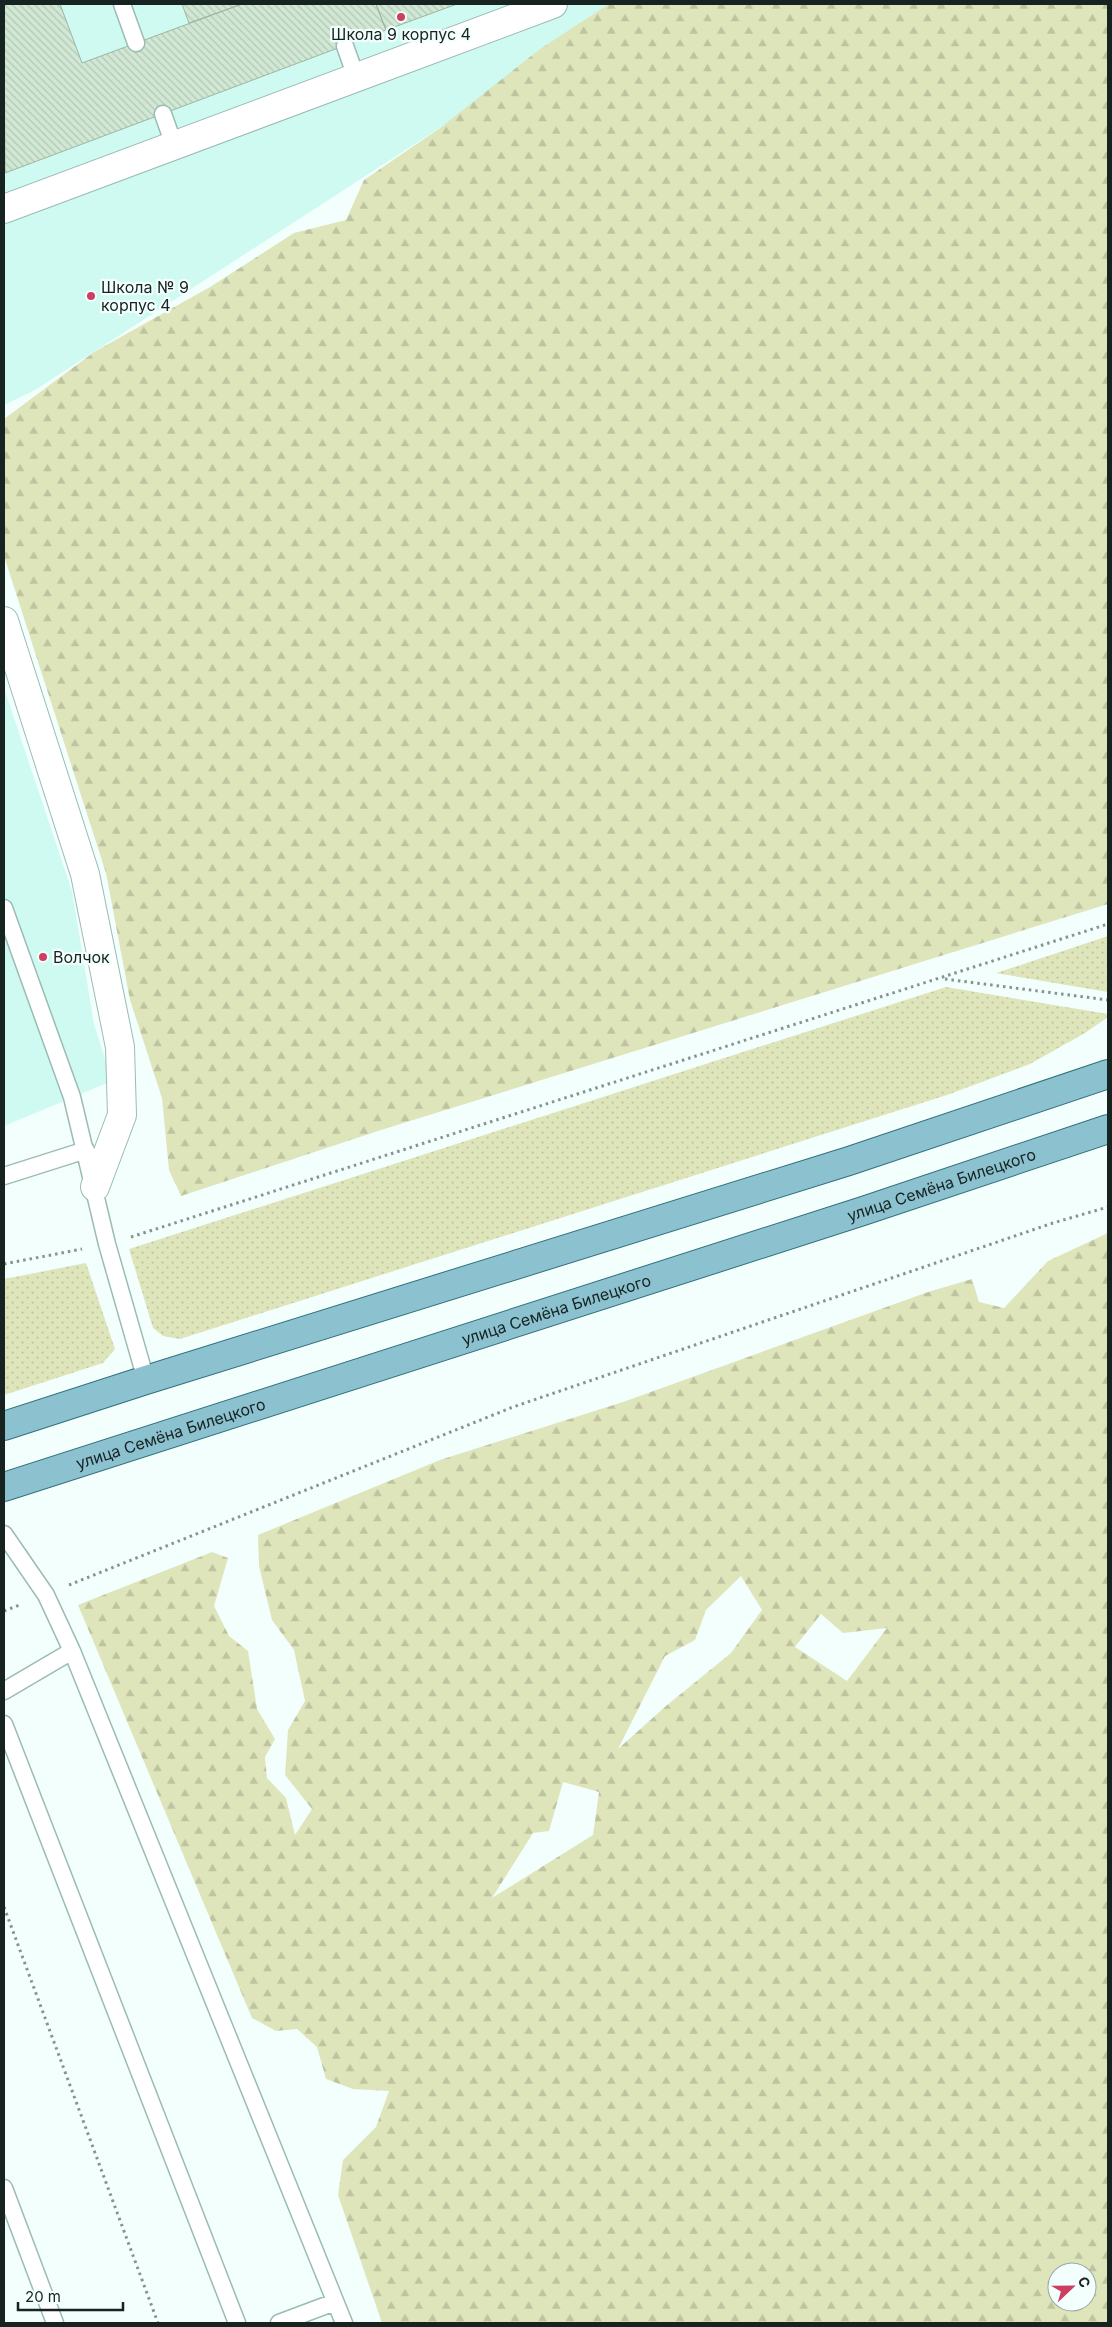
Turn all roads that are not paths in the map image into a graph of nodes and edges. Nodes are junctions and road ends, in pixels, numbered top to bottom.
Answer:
1 (122, 4) edge
2 (553, 4) edge
3 (136, 43) dead end
4 (345, 46) dead end
5 (356, 77) junction
6 (162, 114) dead end
7 (174, 145) junction
8 (4, 208) edge
9 (4, 621) edge
10 (4, 908) edge
11 (1108, 1074) edge
12 (1108, 1129) edge
13 (86, 1150) junction
14 (4, 1176) edge
15 (94, 1187) junction
16 (146, 1380) junction
17 (4, 1426) edge
18 (4, 1487) edge
19 (4, 1534) edge
20 (72, 1651) junction
21 (4, 1691) edge
22 (4, 1724) edge
23 (4, 2188) edge
24 (336, 2302) junction
25 (53, 2323) edge
26 (238, 2323) edge
27 (279, 2323) edge
28 (344, 2323) edge

1 - 3 lane
2 - 5 street
4 - 5 lane
5 - 7 street
6 - 7 lane
7 - 8 street
9 - 15 street
10 - 13 lane
11 - 16 main road
12 - 18 main road, улица Семёна Билецкого
13 - 14 lane
13 - 15 lane
15 - 16 lane
16 - 17 main road
19 - 20 lane
20 - 21 lane
20 - 24 lane
22 - 26 lane
23 - 25 lane
24 - 27 lane
24 - 28 lane

